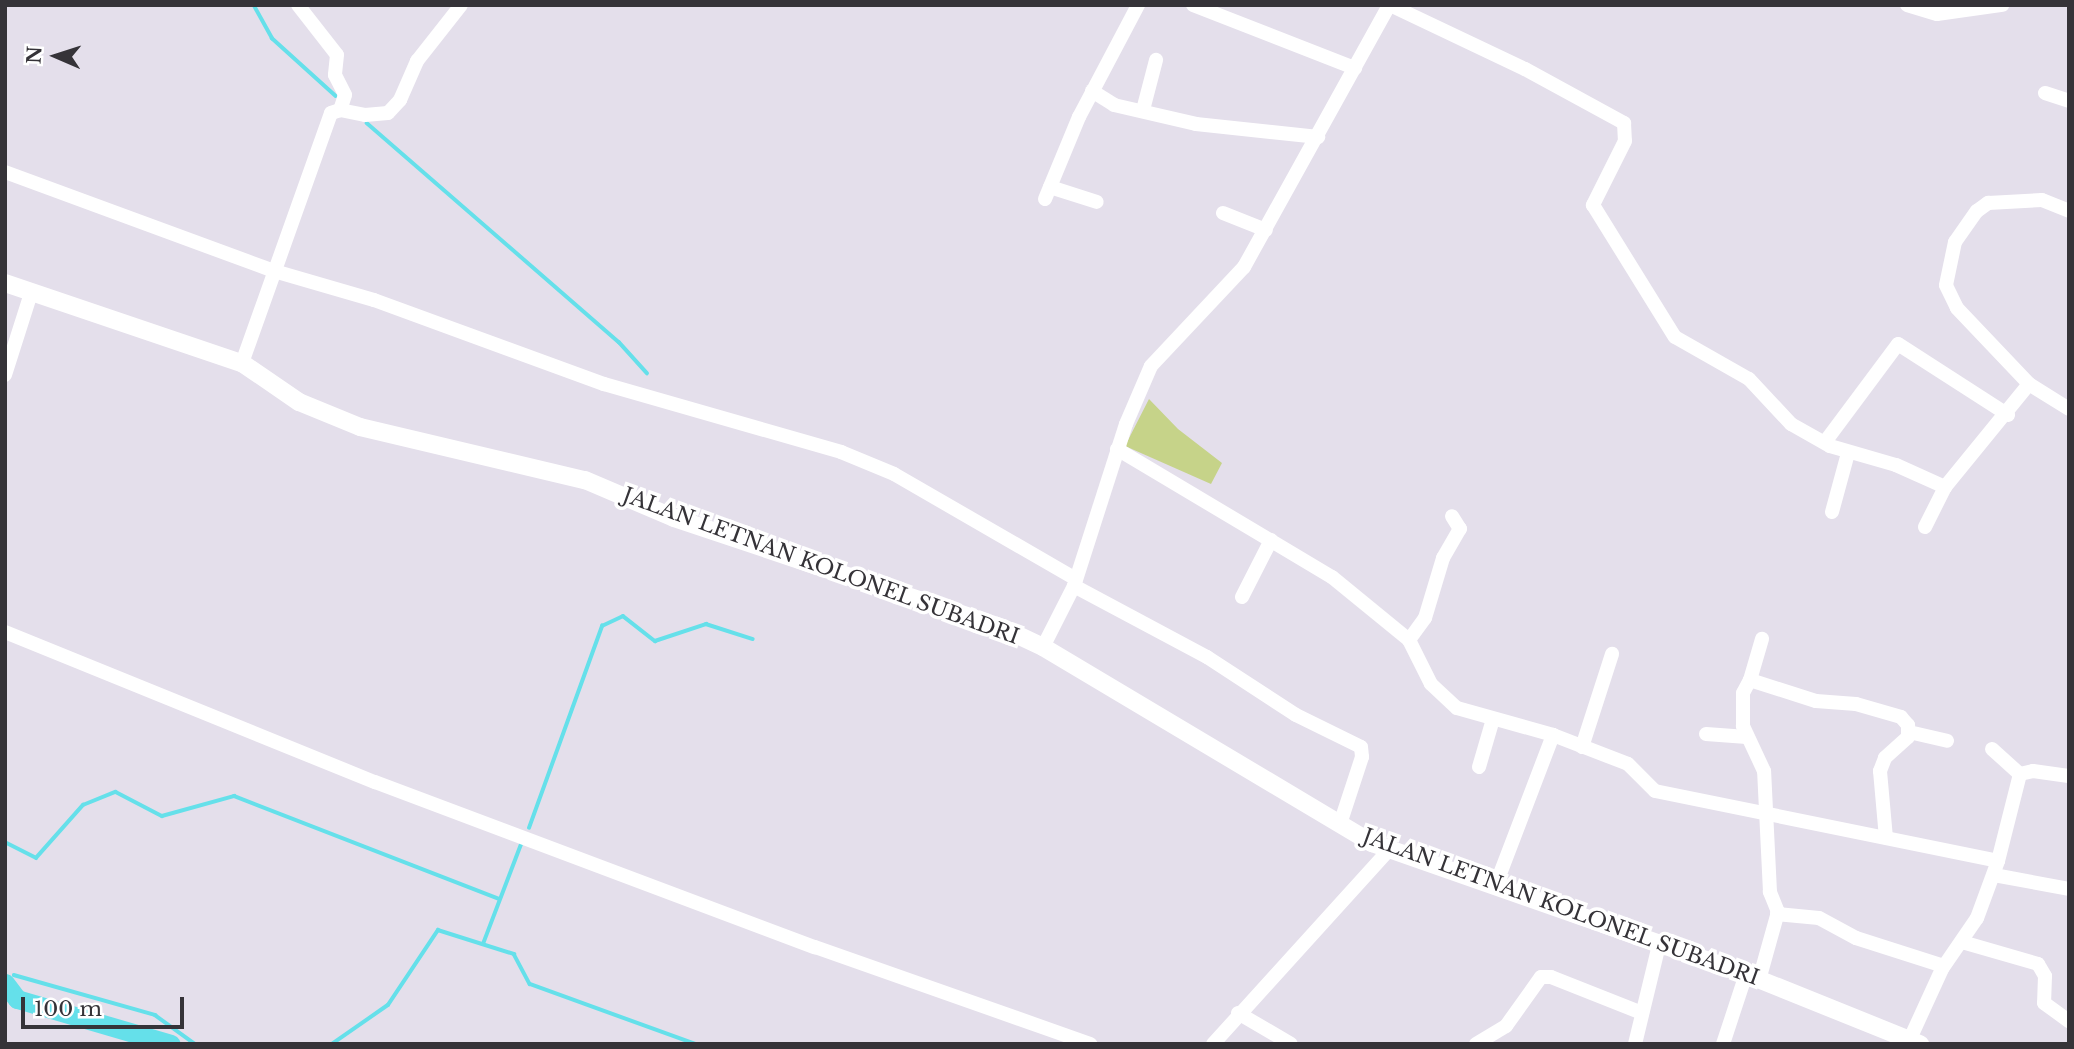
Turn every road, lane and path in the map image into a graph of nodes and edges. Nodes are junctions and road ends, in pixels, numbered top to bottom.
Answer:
1 (298, 5) edge
2 (461, 5) edge
3 (1138, 5) edge
4 (1193, 5) edge
5 (1389, 5) edge
6 (1907, 5) edge
7 (2002, 5) edge
8 (1156, 60) dead end
9 (1355, 68) junction
10 (1092, 91) junction
11 (2045, 93) dead end
12 (2069, 101) edge
13 (340, 110) junction
14 (1143, 110) junction
15 (1318, 137) junction
16 (5, 172) edge
17 (1097, 202) dead end
18 (2069, 211) edge
19 (1223, 213) dead end
20 (1266, 230) junction
21 (274, 271) junction
22 (5, 283) edge
23 (31, 293) junction
24 (242, 363) junction
25 (5, 375) edge
26 (2029, 384) junction
27 (2069, 409) edge
28 (2008, 415) junction
29 (1825, 442) junction
30 (1117, 449) junction
31 (1848, 453) junction
32 (1945, 487) junction
33 (1832, 512) dead end
34 (1452, 516) dead end
35 (1925, 527) dead end
36 (1271, 540) junction
37 (1075, 583) junction
38 (1242, 597) dead end
39 (5, 632) edge
40 (1762, 639) dead end
41 (1409, 640) junction
42 (1043, 647) junction
43 (1612, 654) dead end
44 (1750, 680) junction
45 (1493, 719) junction
46 (1909, 733) junction
47 (1706, 734) dead end
48 (1553, 735) junction
49 (1746, 737) junction
50 (1947, 741) dead end
51 (1581, 747) junction
52 (1992, 749) dead end
53 (1479, 767) dead end
54 (2020, 774) junction
55 (2069, 776) edge
56 (1769, 814) junction
57 (1340, 824) junction
58 (1886, 838) junction
59 (1390, 849) junction
60 (1996, 868) junction
61 (1495, 887) junction
62 (2069, 889) edge
63 (1777, 914) junction
64 (1962, 942) junction
65 (1659, 945) junction
66 (1944, 966) junction
67 (1753, 977) junction
68 (1238, 1013) junction
69 (1642, 1013) junction
70 (2069, 1021) edge
71 (1915, 1041) edge
72 (1090, 1044) edge
73 (1213, 1044) edge
74 (1291, 1044) edge
75 (1476, 1044) edge
76 (1635, 1044) edge
77 (1723, 1044) edge

1 - 13 street
2 - 13 street
3 - 10 street
4 - 9 street
5 - 9 street
5 - 29 street
6 - 7 street
8 - 14 street
9 - 15 street
10 - 14 street
10 - 17 street
11 - 12 street
13 - 21 street
14 - 15 street
15 - 20 street
16 - 21 street
18 - 26 street
19 - 20 street
20 - 30 street
21 - 24 street
21 - 37 street
22 - 23 main road, JALAN LETNAN KOLONEL SUBADRI
23 - 24 main road, JALAN LETNAN KOLONEL SUBADRI
23 - 25 street
24 - 42 main road, JALAN LETNAN KOLONEL SUBADRI
26 - 27 street
26 - 28 street
28 - 29 street
28 - 32 street
29 - 31 street
30 - 36 street
30 - 37 street
31 - 32 street
31 - 33 street
32 - 35 street
34 - 41 street
36 - 38 street
36 - 41 street
37 - 42 street
37 - 57 street
39 - 72 street
40 - 44 street
41 - 45 street
42 - 57 main road, JALAN LETNAN KOLONEL SUBADRI
43 - 51 street
44 - 46 street
44 - 49 street
45 - 48 street
45 - 53 street
46 - 50 street
46 - 58 street
47 - 49 street
48 - 51 street
48 - 61 street
49 - 56 street
51 - 56 street
52 - 54 street
54 - 55 street
54 - 60 street
56 - 58 street
56 - 63 street
57 - 59 main road, JALAN LETNAN KOLONEL SUBADRI
58 - 60 street
59 - 61 main road, JALAN LETNAN KOLONEL SUBADRI
59 - 68 street
60 - 62 street
60 - 64 street
61 - 65 main road, JALAN LETNAN KOLONEL SUBADRI
63 - 66 street
63 - 67 street
64 - 66 street
64 - 70 street
65 - 67 main road, JALAN LETNAN KOLONEL SUBADRI
65 - 69 street
66 - 71 street
67 - 71 main road, JALAN LETNAN KOLONEL SUBADRI
67 - 77 street
68 - 73 street
68 - 74 street
69 - 75 street
69 - 76 street

